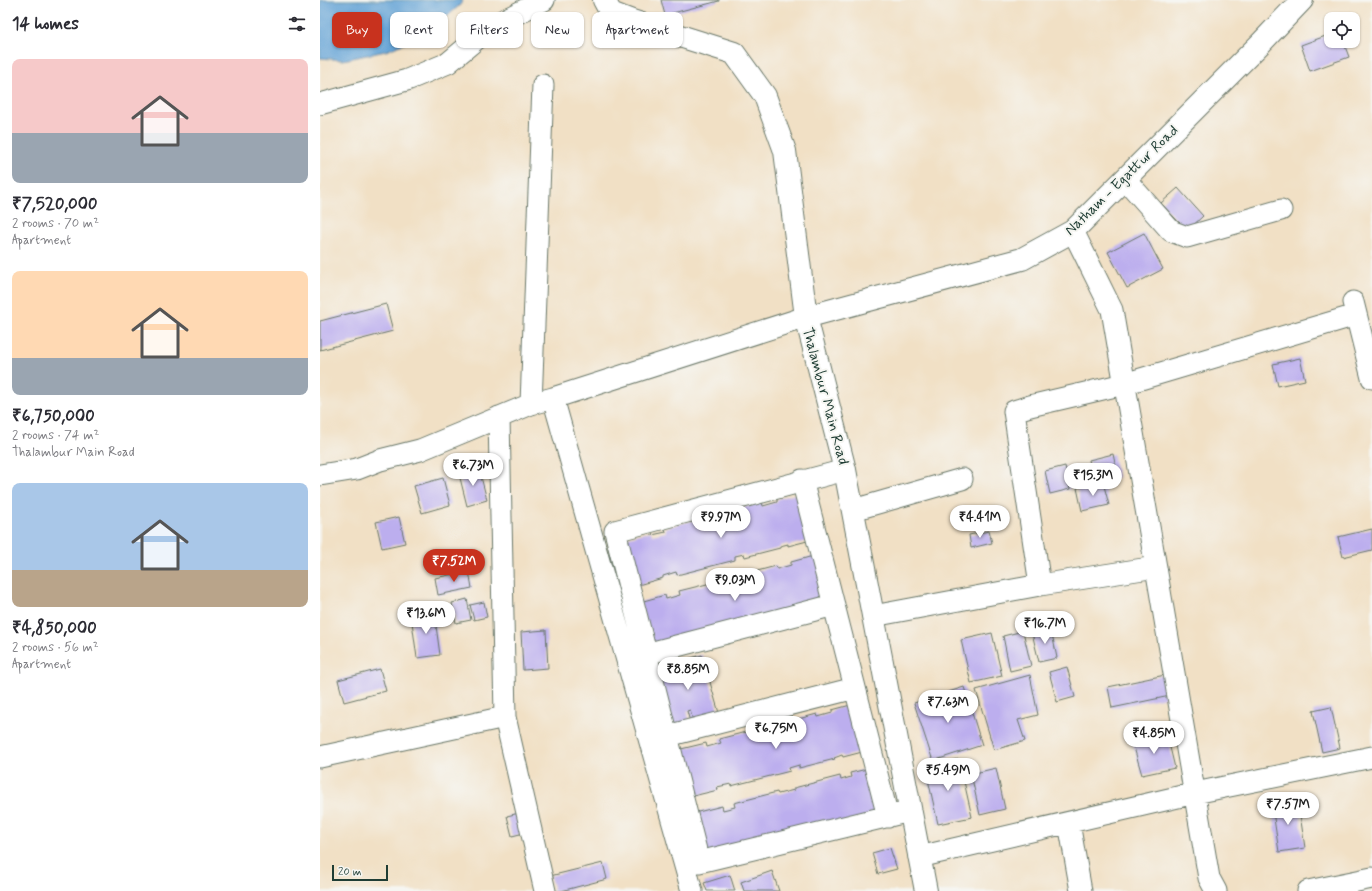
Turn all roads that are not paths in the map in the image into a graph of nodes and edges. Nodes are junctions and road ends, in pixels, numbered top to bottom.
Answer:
1 (544, 0) edge
2 (604, 0) edge
3 (1302, 0) edge
4 (544, 85) dead end
5 (320, 104) edge
6 (1124, 179) junction
7 (1281, 210) dead end
8 (1073, 231) junction
9 (806, 317) junction
10 (1372, 378) edge
11 (1124, 384) junction
12 (553, 398) junction
13 (531, 404) junction
14 (499, 417) junction
15 (845, 470) junction
16 (320, 475) edge
17 (962, 479) dead end
18 (802, 480) junction
19 (853, 510) junction
20 (1156, 567) junction
21 (1040, 585) junction
22 (834, 605) junction
23 (873, 616) junction
24 (646, 654) junction
25 (855, 688) junction
26 (505, 717) junction
27 (667, 736) junction
28 (320, 757) edge
29 (1372, 757) edge
30 (1195, 793) junction
31 (910, 812) junction
32 (888, 817) junction
33 (1068, 823) junction
34 (919, 857) junction
35 (1372, 878) edge
36 (545, 891) edge
37 (692, 891) edge
38 (926, 891) edge
39 (1081, 891) edge
40 (1216, 891) edge
41 (1308, 891) edge

1 - 5 street
2 - 9 street, Thalambur Main Road
3 - 6 street, Natham - Egattur Road
4 - 13 street
6 - 7 street
6 - 8 street, Natham - Egattur Road
8 - 9 street, Natham - Egattur Road
8 - 11 street
9 - 12 street
9 - 15 street, Thalambur Main Road
10 - 11 street
11 - 20 street
11 - 21 street
12 - 13 street
12 - 37 street
13 - 14 street
14 - 16 street
14 - 26 street
15 - 18 street
15 - 19 street, Thalambur Main Road
17 - 19 street
18 - 22 street
18 - 24 street
19 - 23 street, Thalambur Main Road
20 - 21 street
20 - 30 street
21 - 23 street
22 - 24 street
22 - 25 street
23 - 31 street, Thalambur Main Road
24 - 27 street
25 - 27 street
25 - 32 street
26 - 28 street
26 - 36 street
27 - 32 street
29 - 30 street
30 - 33 street
30 - 40 street
31 - 32 street
31 - 34 street, Thalambur Main Road
33 - 34 street
33 - 39 street
34 - 38 street, Thalambur Main Road
35 - 41 street

